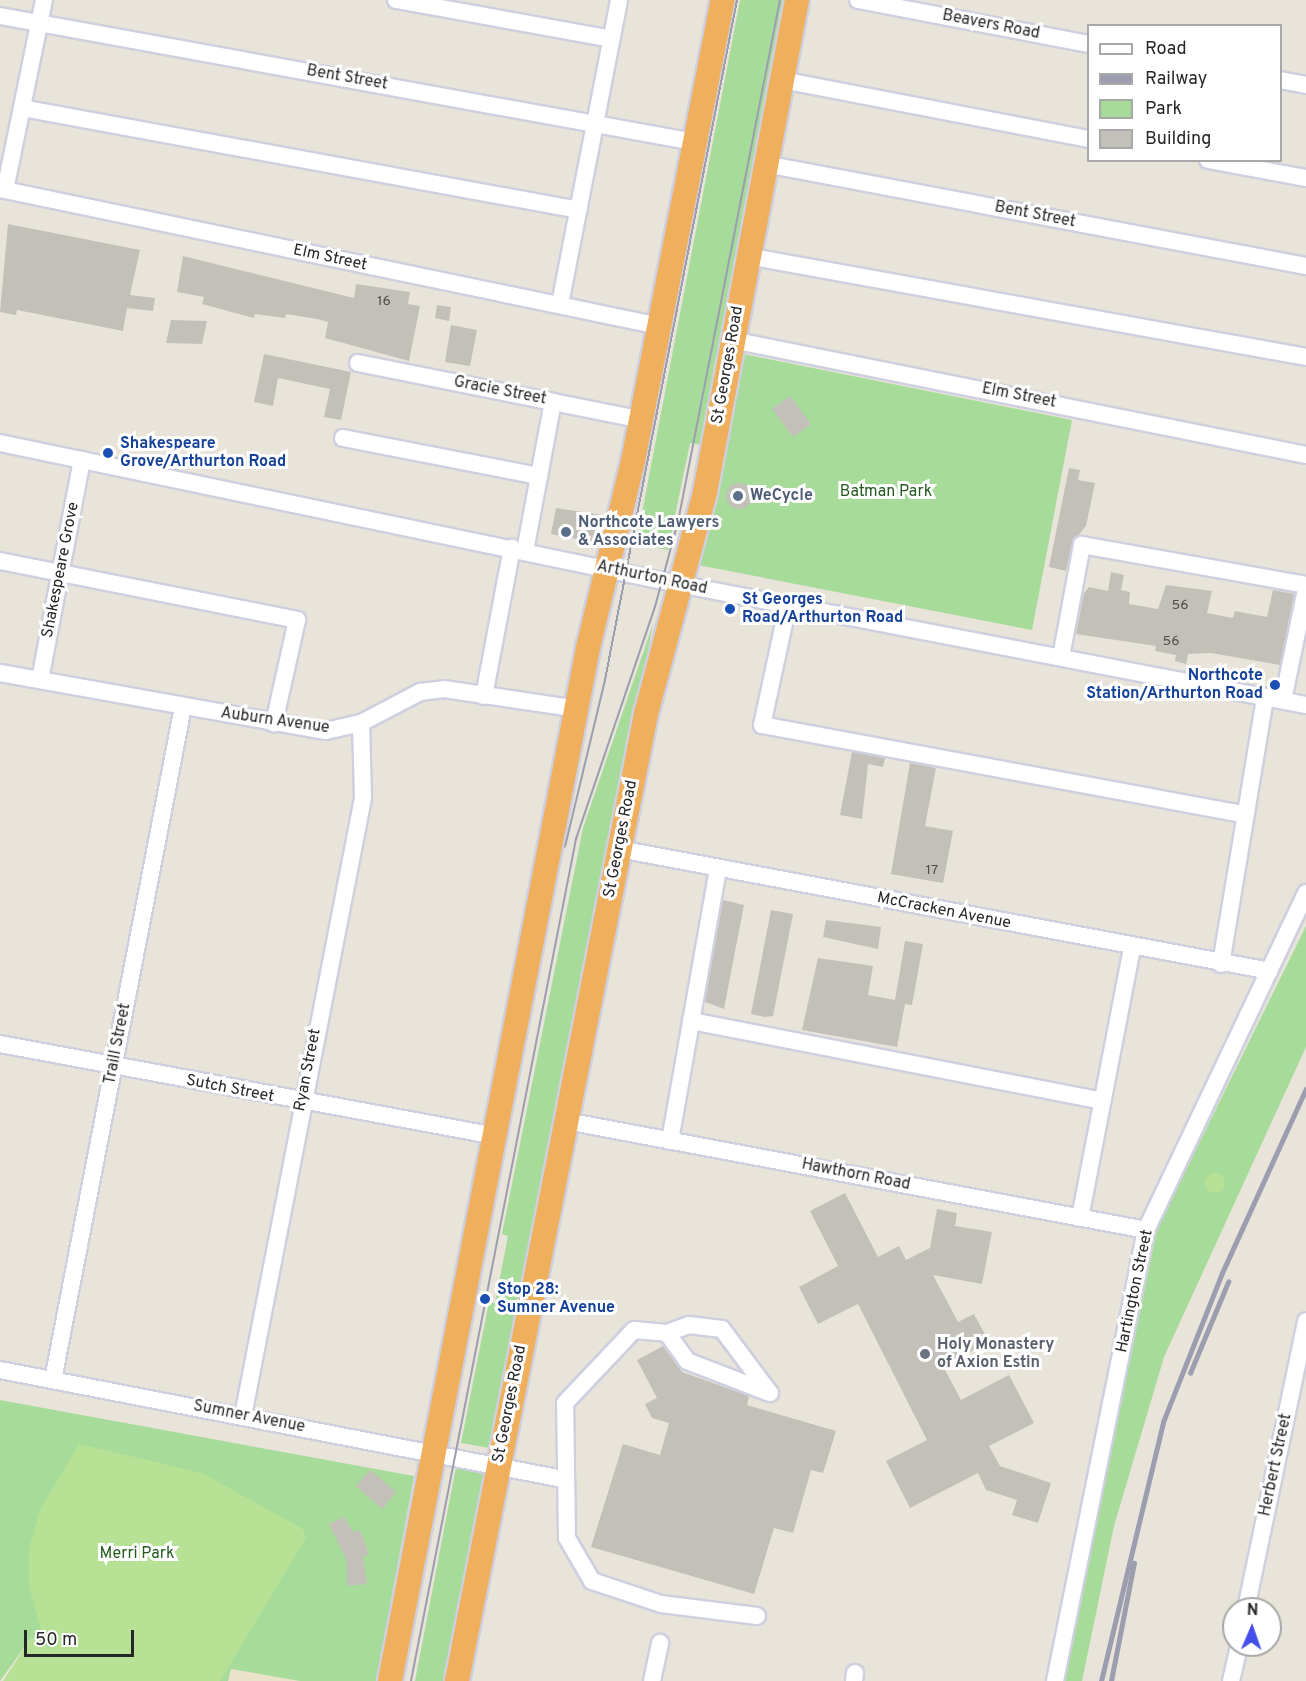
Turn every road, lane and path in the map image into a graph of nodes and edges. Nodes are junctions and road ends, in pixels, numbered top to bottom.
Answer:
1 (44, 0) edge
2 (396, 0) edge
3 (619, 0) edge
4 (723, 0) edge
5 (797, 0) edge
6 (858, 0) edge
7 (892, 3) edge
8 (0, 16) edge
9 (39, 23) junction
10 (612, 39) junction
11 (1087, 44) edge
12 (782, 80) junction
13 (1282, 80) edge
14 (1306, 85) edge
15 (22, 108) junction
16 (595, 123) junction
17 (1087, 139) edge
18 (694, 142) junction
19 (1219, 162) edge
20 (765, 164) junction
21 (1306, 178) edge
22 (3, 189) edge
23 (579, 210) junction
24 (747, 256) junction
25 (1306, 266) edge
26 (560, 304) junction
27 (659, 326) junction
28 (732, 340) junction
29 (1306, 357) edge
30 (357, 363) dead end
31 (553, 402) junction
32 (642, 420) junction
33 (343, 438) dead end
34 (0, 443) edge
35 (1306, 455) edge
36 (82, 460) junction
37 (539, 476) junction
38 (518, 549) junction
39 (0, 561) edge
40 (607, 569) junction
41 (61, 572) junction
42 (681, 585) junction
43 (1306, 587) edge
44 (788, 605) junction
45 (1061, 657) junction
46 (0, 673) edge
47 (40, 680) junction
48 (484, 696) junction
49 (1265, 697) junction
50 (1283, 700) junction
51 (1306, 705) edge
52 (183, 707) junction
53 (578, 709) junction
54 (274, 723) junction
55 (362, 723) junction
56 (1245, 815) junction
57 (619, 849) junction
58 (718, 868) junction
59 (1306, 893) edge
60 (1132, 947) junction
61 (1221, 964) junction
62 (1270, 971) junction
63 (691, 1021) junction
64 (0, 1044) edge
65 (114, 1067) junction
66 (1102, 1101) junction
67 (301, 1102) junction
68 (566, 1121) junction
69 (496, 1136) junction
70 (670, 1141) junction
71 (1080, 1218) junction
72 (1146, 1230) junction
73 (1306, 1321) edge
74 (667, 1333) junction
75 (0, 1370) edge
76 (53, 1380) junction
77 (243, 1416) junction
78 (435, 1452) junction
79 (499, 1464) junction
80 (562, 1479) junction
81 (1248, 1597) edge
82 (757, 1617) dead end
83 (660, 1643) dead end
84 (1236, 1657) edge
85 (390, 1681) edge
86 (457, 1681) edge
87 (652, 1681) edge
88 (1055, 1681) edge
89 (1231, 1681) edge

1 - 9 street
2 - 10 street
3 - 10 street
4 - 18 highway
5 - 12 highway, St Georges Road
6 - 7 street, Beavers Road
7 - 11 street, Beavers Road
8 - 9 street, Bent Street
9 - 15 street
9 - 16 street, Bent Street
10 - 16 street
12 - 17 street
12 - 20 highway, St Georges Road
13 - 14 street
15 - 22 street
15 - 23 street
16 - 18 street, Bent Street
16 - 23 street
18 - 27 highway
19 - 21 street
20 - 24 highway, St Georges Road
20 - 25 street, Bent Street
22 - 26 street, Elm Street
23 - 26 street
24 - 28 highway, St Georges Road
24 - 29 street
26 - 27 street, Elm Street
27 - 32 highway
28 - 35 street, Elm Street
28 - 42 highway, St Georges Road
30 - 31 street, Gracie Street
31 - 32 street, Gracie Street
31 - 37 street
32 - 40 highway
33 - 37 street
34 - 36 street, Arthurton Road
36 - 38 street, Arthurton Road
36 - 41 street, Shakespeare Grove
37 - 38 street
38 - 40 street, Arthurton Road
38 - 48 street
39 - 41 street
40 - 42 street, Arthurton Road
40 - 53 highway
41 - 47 street, Shakespeare Grove
41 - 54 street
42 - 44 street, Arthurton Road
42 - 57 highway, St Georges Road
43 - 45 street
43 - 50 street
44 - 45 street, Arthurton Road
44 - 56 street
45 - 49 street, Arthurton Road
46 - 47 street, Auburn Avenue
47 - 52 street, Auburn Avenue
48 - 53 street, Auburn Avenue
48 - 55 street, Auburn Avenue
49 - 50 street, Arthurton Road
49 - 56 street
50 - 51 street, Arthurton Road
52 - 54 street, Auburn Avenue
52 - 65 street, Traill Street
53 - 69 highway
54 - 55 street, Auburn Avenue
55 - 67 street, Ryan Street
56 - 61 street
57 - 58 street, McCracken Avenue
57 - 68 highway, St Georges Road
58 - 60 street, McCracken Avenue
58 - 63 street
59 - 62 street, Hartington Street
60 - 61 street, McCracken Avenue
60 - 66 street
61 - 62 street, McCracken Avenue
62 - 72 street, Hartington Street
63 - 66 street
63 - 70 street
64 - 65 street, Sutch Street
65 - 67 street, Sutch Street
65 - 76 street, Traill Street
66 - 71 street
67 - 69 street, Sutch Street
67 - 77 street, Ryan Street
68 - 70 street, Hawthorn Road
68 - 79 highway, St Georges Road
69 - 78 highway
70 - 71 street, Hawthorn Road
71 - 72 street, Hawthorn Road
72 - 88 street, Hartington Street
73 - 81 street, Herbert Street
74 - 74 street
74 - 80 street
75 - 76 street, Sumner Avenue
76 - 77 street, Sumner Avenue
77 - 78 street, Sumner Avenue
78 - 79 street, Sumner Avenue
78 - 85 highway
79 - 80 street, Sumner Avenue
79 - 86 highway, St Georges Road
80 - 82 street
83 - 87 street
84 - 89 street

